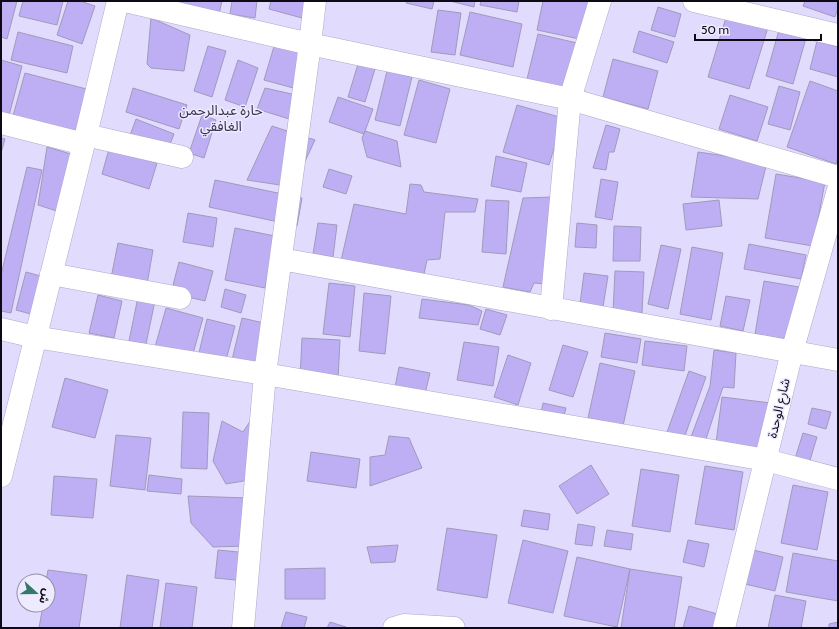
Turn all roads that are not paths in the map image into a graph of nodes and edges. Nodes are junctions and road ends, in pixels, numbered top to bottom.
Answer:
1 (118, 1) edge
2 (125, 1) edge
3 (314, 1) edge
4 (600, 1) edge
5 (694, 1) edge
6 (838, 35) edge
7 (310, 44) junction
8 (570, 99) junction
9 (1, 123) edge
10 (85, 140) junction
11 (182, 157) dead end
12 (838, 177) edge
13 (838, 190) edge
14 (281, 259) junction
15 (51, 274) junction
16 (180, 298) dead end
17 (551, 309) junction
18 (1, 329) edge
19 (36, 337) junction
20 (792, 352) junction
21 (838, 360) edge
22 (265, 374) junction
23 (766, 460) junction
24 (1, 476) edge
25 (838, 478) edge
26 (243, 628) edge
27 (394, 628) edge
28 (454, 628) edge
29 (724, 628) edge

1 - 10 street
2 - 7 street
3 - 7 street
4 - 8 street
5 - 6 street
7 - 8 street
7 - 14 street
8 - 12 street
8 - 17 street
9 - 10 street
10 - 11 street
10 - 15 street
13 - 20 street, شارع الوحدة
14 - 17 street
14 - 22 street
15 - 16 street
15 - 19 street
17 - 20 street
18 - 19 street
19 - 22 street
19 - 24 street
20 - 21 street
20 - 23 street, شارع الوحدة
22 - 23 street
22 - 26 street
23 - 25 street
23 - 29 street, شارع الوحدة
27 - 28 street

